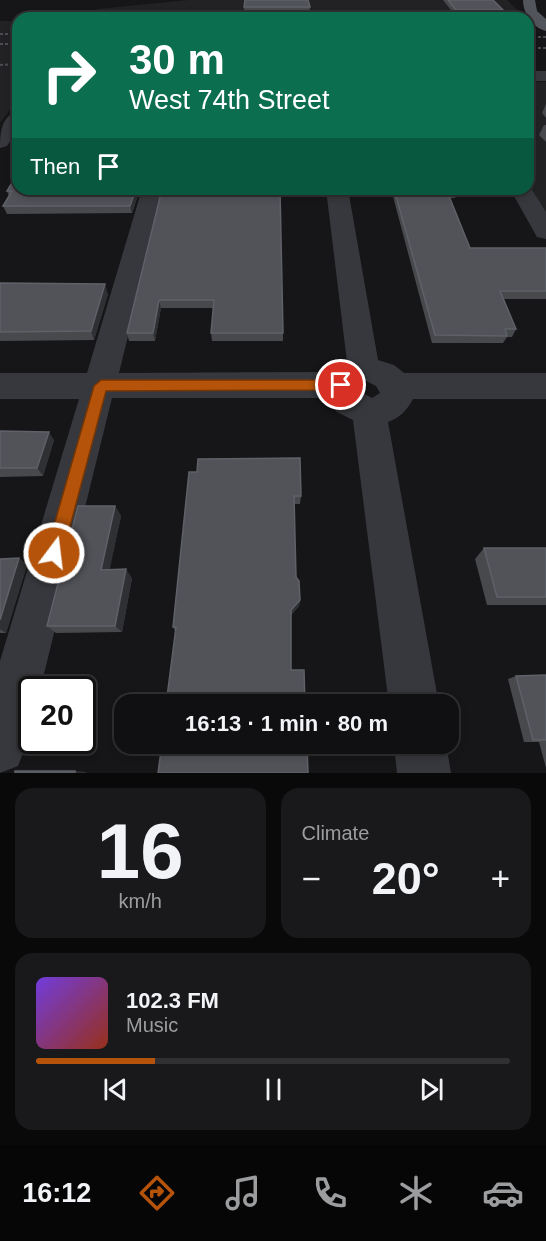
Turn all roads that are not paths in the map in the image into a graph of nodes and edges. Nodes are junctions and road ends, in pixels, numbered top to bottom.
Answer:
1 (528, 1) edge
2 (546, 9) edge
3 (534, 15) edge
4 (546, 27) edge
5 (12, 125) edge
6 (0, 142) edge
7 (151, 195) edge
8 (338, 195) edge
9 (524, 195) edge
10 (546, 232) edge
11 (0, 386) edge
12 (101, 386) junction
13 (546, 386) edge
14 (367, 388) junction
15 (412, 694) edge
16 (0, 748) edge
17 (421, 754) edge
18 (424, 773) edge

1 - 2 main road
3 - 4 main road
5 - 6 street
7 - 12 street
8 - 14 street
9 - 10 street
11 - 12 street
12 - 14 street
12 - 16 street
13 - 14 street
14 - 15 street
17 - 18 street

